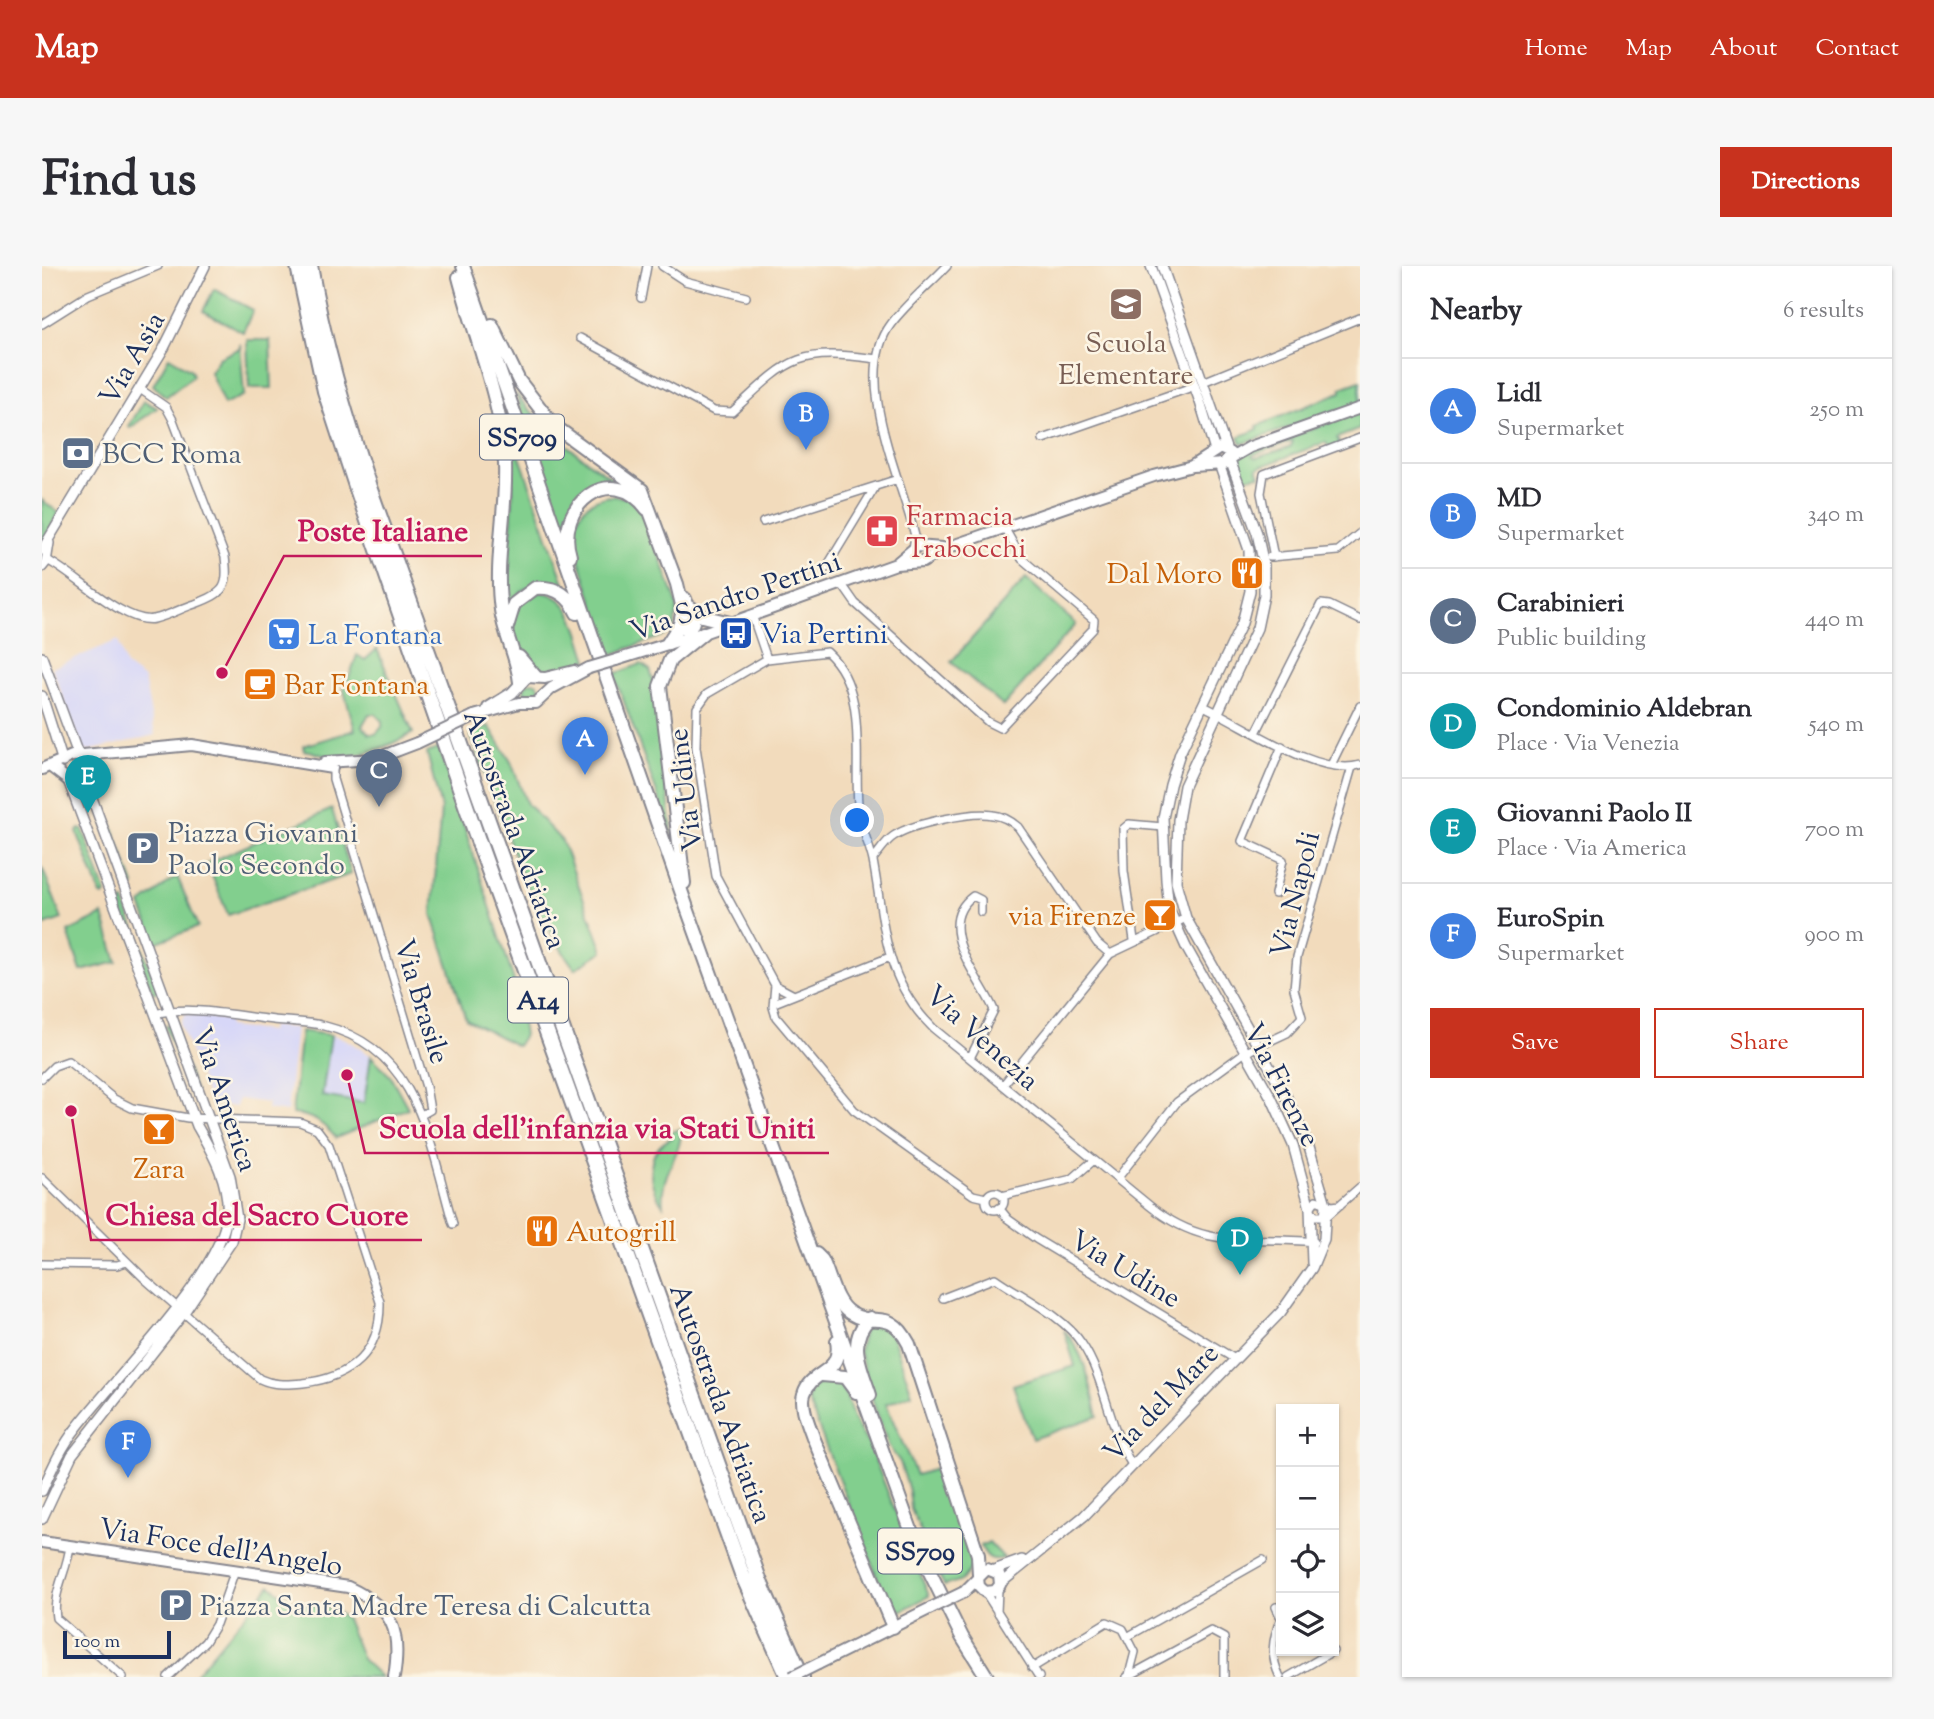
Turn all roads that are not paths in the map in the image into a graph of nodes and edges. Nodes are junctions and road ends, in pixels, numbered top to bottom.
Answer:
1 (158, 266) edge
2 (205, 266) edge
3 (298, 266) edge
4 (310, 266) edge
5 (457, 266) edge
6 (464, 266) edge
7 (469, 266) edge
8 (647, 266) edge
9 (662, 266) edge
10 (947, 266) edge
11 (1151, 266) edge
12 (1162, 266) edge
13 (746, 297) dead end
14 (641, 298) dead end
15 (313, 317) junction
16 (1360, 318) edge
17 (42, 324) edge
18 (580, 338) dead end
19 (877, 359) junction
20 (1199, 384) junction
21 (140, 389) junction
22 (1360, 408) edge
23 (1360, 438) edge
24 (1043, 439) dead end
25 (1222, 456) junction
26 (898, 479) junction
27 (874, 489) junction
28 (655, 520) junction
29 (763, 522) dead end
30 (1005, 529) junction
31 (1360, 533) edge
32 (919, 552) junction
33 (1274, 557) junction
34 (1263, 558) junction
35 (44, 561) edge
36 (826, 568) dead end
37 (841, 583) junction
38 (677, 584) junction
39 (582, 607) junction
40 (690, 607) junction
41 (752, 615) junction
42 (1360, 620) edge
43 (730, 623) junction
44 (507, 627) junction
45 (703, 633) junction
46 (686, 638) junction
47 (593, 639) junction
48 (668, 643) junction
49 (515, 651) junction
50 (767, 659) junction
51 (43, 663) edge
52 (589, 668) junction
53 (537, 677) junction
54 (519, 684) junction
55 (545, 693) junction
56 (42, 696) edge
57 (528, 703) junction
58 (1203, 706) junction
59 (1360, 706) edge
60 (1217, 712) junction
61 (475, 715) junction
62 (1256, 733) junction
63 (1282, 746) junction
64 (1331, 765) junction
65 (83, 766) junction
66 (1356, 766) edge
67 (335, 767) junction
68 (57, 770) edge
69 (97, 815) junction
70 (85, 822) junction
71 (1163, 827) junction
72 (873, 859) junction
73 (127, 894) junction
74 (1275, 894) dead end
75 (113, 899) junction
76 (687, 908) junction
77 (981, 912) dead end
78 (1186, 918) junction
79 (1175, 922) junction
80 (1134, 940) junction
81 (1110, 954) junction
82 (890, 957) junction
83 (775, 985) junction
84 (792, 994) junction
85 (774, 1004) junction
86 (171, 1010) junction
87 (155, 1014) junction
88 (1256, 1047) junction
89 (1244, 1053) junction
90 (970, 1058) junction
91 (42, 1078) edge
92 (1003, 1085) junction
93 (423, 1114) junction
94 (202, 1117) junction
95 (1094, 1160) junction
96 (42, 1178) edge
97 (1117, 1179) junction
98 (1360, 1187) edge
99 (1002, 1196) junction
100 (986, 1198) junction
101 (1326, 1203) junction
102 (1339, 1205) junction
103 (999, 1208) junction
104 (1310, 1208) junction
105 (1327, 1216) junction
106 (453, 1224) dead end
107 (1324, 1239) junction
108 (1313, 1242) junction
109 (810, 1250) junction
110 (127, 1262) junction
111 (42, 1264) edge
112 (1312, 1268) junction
113 (943, 1297) dead end
114 (830, 1304) junction
115 (180, 1311) junction
116 (870, 1318) junction
117 (1235, 1359) junction
118 (822, 1375) junction
119 (869, 1416) junction
120 (71, 1437) junction
121 (81, 1444) junction
122 (1132, 1465) junction
123 (42, 1491) edge
124 (42, 1519) edge
125 (42, 1534) edge
126 (42, 1542) edge
127 (58, 1544) junction
128 (70, 1546) junction
129 (1030, 1557) junction
130 (1263, 1560) dead end
131 (235, 1570) junction
132 (985, 1573) junction
133 (1000, 1586) junction
134 (984, 1591) junction
135 (964, 1592) junction
136 (996, 1613) junction
137 (893, 1627) junction
138 (1276, 1629) edge
139 (1127, 1637) junction
140 (1325, 1656) edge
141 (1032, 1668) junction
142 (1128, 1676) edge
143 (123, 1677) edge
144 (168, 1677) edge
145 (394, 1677) edge
146 (790, 1677) edge
147 (802, 1677) edge
148 (987, 1677) edge
149 (1039, 1677) edge
150 (1224, 1677) edge
151 (1280, 1677) edge
152 (1288, 1677) edge

1 - 17 street
2 - 21 street, Via Asia
3 - 15 highway, Autostrada Adriatica / A14
4 - 15 highway, Autostrada Adriatica / A14
5 - 44 highway
6 - 39 highway, SS709
7 - 28 highway
8 - 14 street
9 - 13 street
10 - 19 street
11 - 20 street
12 - 20 street
15 - 146 highway, Autostrada Adriatica / A14
15 - 147 highway, Autostrada Adriatica / A14
16 - 20 street
18 - 19 street
19 - 26 street
20 - 24 street
20 - 25 street
21 - 35 street, Via Asia
21 - 35 street
22 - 25 main road
23 - 33 street
25 - 30 main road
25 - 34 street, Via Firenze
25 - 58 street, Via Firenze
26 - 27 street
26 - 32 street
27 - 29 street
27 - 36 street
28 - 38 highway
28 - 39 highway
30 - 32 main road
30 - 37 street
31 - 33 street
32 - 37 main road, Via Sandro Pertini
33 - 34 street
34 - 60 street, Via Firenze
37 - 41 main road, Via Sandro Pertini
38 - 40 highway
38 - 48 highway
39 - 47 highway, SS709
40 - 43 highway
40 - 46 highway
41 - 43 main road, Via Sandro Pertini
41 - 50 street
42 - 62 street
43 - 45 main road, Via Sandro Pertini
44 - 47 highway
44 - 49 highway
45 - 46 main road, Via Sandro Pertini
45 - 76 highway
46 - 48 main road, Via Sandro Pertini
47 - 76 highway, SS709
48 - 52 main road, Via Sandro Pertini, bridge
49 - 53 highway
49 - 54 highway
50 - 72 street, Via Venezia
50 - 83 street, Via Udine
51 - 65 street
52 - 53 main road, Via Sandro Pertini
52 - 55 main road, Via Sandro Pertini
53 - 54 main road, Via Sandro Pertini
53 - 55 main road
54 - 57 main road
54 - 61 main road, Via Sandro Pertini
55 - 57 main road, Via Sandro Pertini
56 - 68 street
57 - 61 main road, Via Sandro Pertini
58 - 60 street
58 - 71 street, Via Firenze
59 - 64 street
60 - 62 street
60 - 78 street, Via Firenze
61 - 67 main road, Via Sandro Pertini, bridge
62 - 63 street
63 - 64 street
63 - 74 street
64 - 66 street
65 - 67 main road
65 - 68 main road
65 - 68 main road
65 - 69 street, Via America
66 - 88 street, Via Napoli
67 - 93 street, Via Brasile
68 - 70 street, Via America
69 - 70 street
69 - 73 street, Via America
70 - 75 street, Via America
71 - 79 street, Via Firenze
71 - 80 street
72 - 81 street
72 - 82 street, Via Venezia
73 - 75 street
73 - 86 street, Via America
75 - 87 street, Via America
76 - 109 highway, SS709
77 - 90 street
78 - 79 street
78 - 88 street, Via Firenze
79 - 80 street
79 - 89 street, Via Firenze
80 - 81 street
81 - 92 street
82 - 84 street
82 - 90 street, Via Venezia
83 - 84 street
83 - 85 street
84 - 85 street
85 - 100 street, Via Udine
86 - 87 street
86 - 93 street
86 - 94 street, Via America
87 - 94 street, Via America
88 - 89 street
88 - 101 street, Via Firenze
89 - 97 street
89 - 104 street, Via Firenze
90 - 92 street, Via Venezia
91 - 94 street
92 - 95 street, Via Venezia
93 - 106 street, Via Brasile
94 - 115 street, Via America
94 - 115 street, Via America
94 - 115 street
95 - 97 street, Via Venezia
95 - 99 street
96 - 110 street
97 - 108 street, Via Venezia
98 - 102 street
99 - 100 street
99 - 103 street
100 - 103 street, Via Udine
101 - 102 street
101 - 104 street
101 - 105 street, Via Firenze
102 - 105 street
103 - 117 street, Via Udine
104 - 105 street
104 - 108 street, Via Firenze
105 - 107 street, Via Firenze
107 - 108 street, Via Venezia
107 - 112 street, Via Firenze
108 - 112 street, Via Firenze
109 - 114 highway, SS709
109 - 116 highway
110 - 111 street
110 - 115 street
112 - 117 street, Via del Mare
113 - 122 street
114 - 118 highway
114 - 119 highway, SS709
115 - 120 street, Via America
115 - 121 street, Via America
116 - 119 highway
116 - 132 highway
117 - 122 street, Via del Mare
118 - 119 highway
118 - 137 highway
119 - 148 highway, SS709
120 - 121 street
120 - 123 street, Via America
121 - 124 street, Via America
122 - 129 street, Via del Mare
125 - 127 main road, Via Foce dell'Angelo
126 - 127 main road, Via Foce dell'Angelo
127 - 128 main road, Via Foce dell'Angelo
128 - 131 main road, Via Foce dell'Angelo
128 - 143 street
129 - 132 street, Via del Mare
129 - 133 street, Via del Mare
130 - 139 street
131 - 144 street
131 - 145 main road, Via Foce dell'Angelo
132 - 133 main road
132 - 134 main road
132 - 135 main road, Via del Mare
133 - 134 main road, Via del Mare
133 - 136 street
134 - 135 main road, Via del Mare
134 - 136 street
135 - 137 main road, Via del Mare, bridge
136 - 141 street
137 - 146 main road, Via del Mare, bridge
138 - 151 street
139 - 141 street
139 - 142 street
140 - 152 street
141 - 149 street
142 - 150 street

